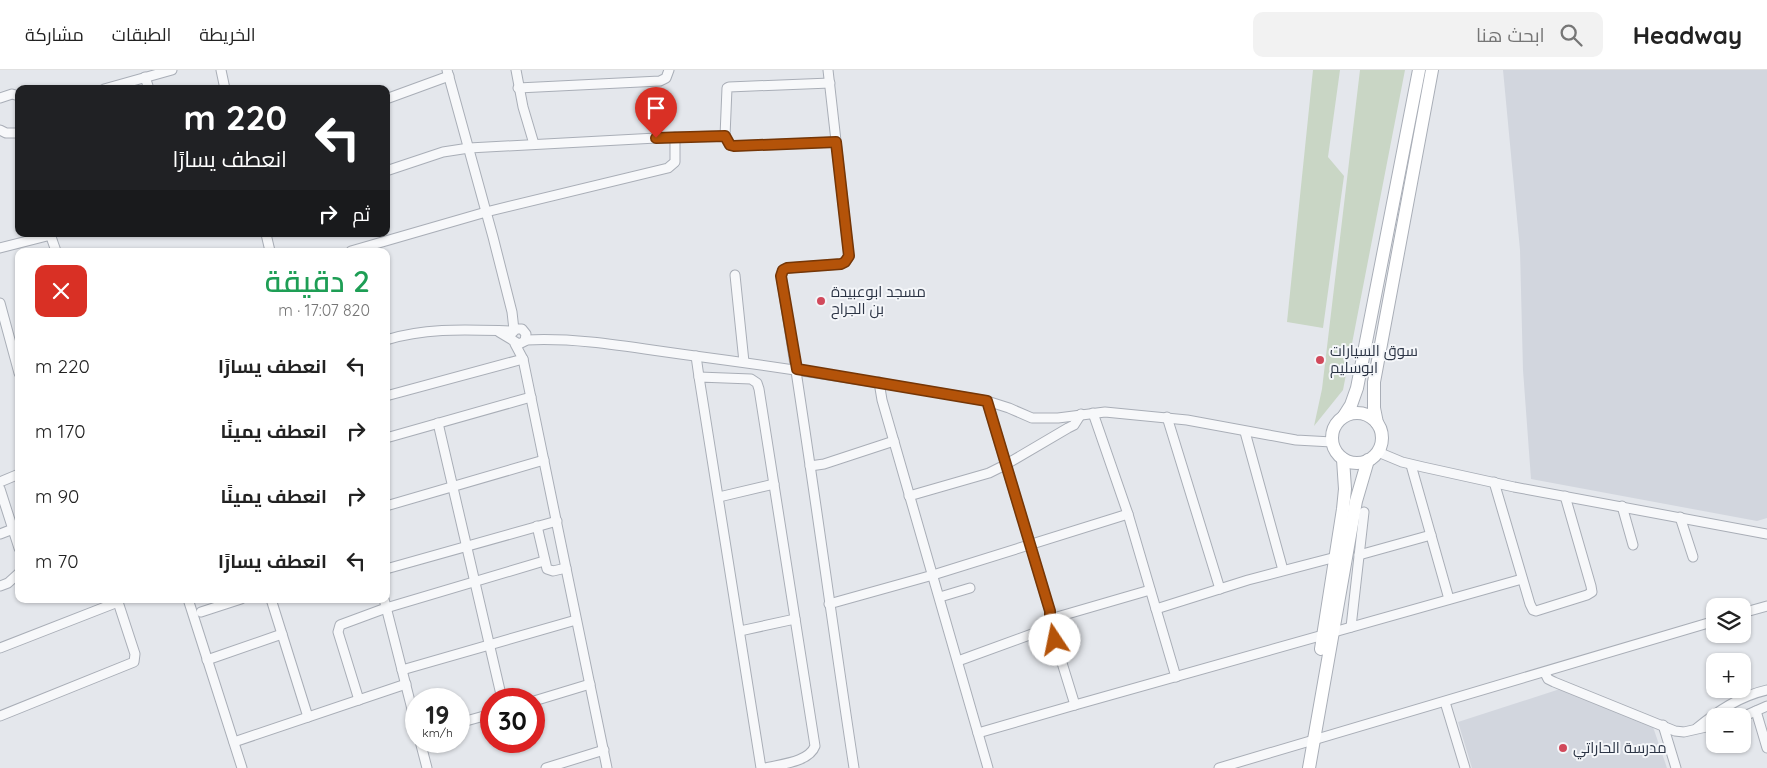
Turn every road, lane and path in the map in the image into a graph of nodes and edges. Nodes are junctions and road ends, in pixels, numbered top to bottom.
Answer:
1 (172, 70) edge
2 (221, 70) edge
3 (516, 70) edge
4 (669, 70) edge
5 (828, 70) edge
6 (1419, 70) edge
7 (1432, 70) edge
8 (448, 73) edge
9 (145, 77) junction
10 (830, 83) junction
11 (118, 85) edge
12 (148, 85) edge
13 (223, 85) edge
14 (518, 88) junction
15 (15, 95) edge
16 (390, 97) edge
17 (0, 98) edge
18 (0, 130) edge
19 (15, 134) edge
20 (725, 136) junction
21 (675, 137) junction
22 (836, 142) junction
23 (534, 144) junction
24 (469, 148) junction
25 (390, 170) edge
26 (486, 212) junction
27 (39, 237) edge
28 (0, 248) edge
29 (360, 248) edge
30 (735, 275) dead end
31 (0, 302) edge
32 (519, 336) junction
33 (390, 339) edge
34 (696, 356) junction
35 (15, 358) edge
36 (523, 359) junction
37 (744, 362) junction
38 (797, 369) junction
39 (699, 377) junction
40 (879, 382) junction
41 (390, 395) edge
42 (531, 397) junction
43 (987, 401) junction
44 (1093, 413) junction
45 (1081, 414) junction
46 (1344, 416) junction
47 (1167, 417) junction
48 (438, 423) junction
49 (1377, 423) junction
50 (1245, 432) junction
51 (390, 437) edge
52 (894, 441) junction
53 (1332, 442) junction
54 (1373, 456) junction
55 (1343, 459) junction
56 (544, 460) junction
57 (1006, 465) junction
58 (1411, 465) junction
59 (810, 466) junction
60 (15, 476) edge
61 (0, 482) edge
62 (1494, 482) junction
63 (774, 484) junction
64 (452, 487) junction
65 (0, 489) edge
66 (909, 496) junction
67 (1565, 496) junction
68 (719, 497) junction
69 (390, 505) edge
70 (1622, 506) junction
71 (1364, 512) dead end
72 (1128, 514) junction
73 (1680, 518) junction
74 (557, 521) junction
75 (537, 526) junction
76 (13, 529) junction
77 (0, 534) edge
78 (1767, 534) edge
79 (15, 535) edge
80 (1430, 535) junction
81 (1030, 545) junction
82 (1633, 545) dead end
83 (466, 546) junction
84 (1359, 556) junction
85 (1336, 557) junction
86 (1693, 557) dead end
87 (544, 561) junction
88 (390, 568) edge
89 (566, 568) junction
90 (1283, 570) junction
91 (934, 575) junction
92 (15, 577) edge
93 (1522, 579) junction
94 (474, 582) junction
95 (0, 586) edge
96 (970, 588) dead end
97 (1220, 589) junction
98 (1150, 590) junction
99 (940, 597) junction
100 (1449, 599) junction
101 (110, 603) edge
102 (118, 603) edge
103 (189, 603) edge
104 (229, 603) edge
105 (272, 603) edge
106 (385, 603) edge
107 (829, 604) junction
108 (1767, 606) edge
109 (386, 608) junction
110 (1156, 609) junction
111 (1751, 610) edge
112 (201, 612) dead end
113 (795, 619) junction
114 (576, 620) junction
115 (1050, 624) junction
116 (1706, 625) edge
117 (1351, 627) junction
118 (740, 631) junction
119 (282, 634) junction
120 (1328, 634) junction
121 (489, 645) junction
122 (0, 648) edge
123 (207, 660) junction
124 (958, 661) junction
125 (402, 670) junction
126 (1545, 673) junction
127 (1176, 677) junction
128 (406, 684) junction
129 (590, 684) junction
130 (407, 688) edge
131 (499, 688) edge
132 (1767, 690) edge
133 (545, 698) edge
134 (359, 700) junction
135 (1445, 702) junction
136 (1075, 704) junction
137 (1767, 706) edge
138 (1756, 711) junction
139 (1751, 713) edge
140 (0, 716) edge
141 (308, 717) junction
142 (1662, 725) junction
143 (1706, 727) edge
144 (1695, 730) junction
145 (978, 733) junction
146 (234, 742) junction
147 (1310, 742) junction
148 (1767, 748) edge
149 (604, 750) junction
150 (423, 753) edge
151 (242, 768) edge
152 (427, 768) edge
153 (546, 768) edge
154 (607, 768) edge
155 (761, 768) edge
156 (765, 768) edge
157 (854, 768) edge
158 (988, 768) edge
159 (1219, 768) edge
160 (1302, 768) edge
161 (1309, 768) edge
162 (1465, 768) edge
163 (1676, 768) edge

1 - 9 street
2 - 13 street
3 - 14 street
4 - 14 street
5 - 10 street
6 - 46 street
7 - 49 street
8 - 16 street
8 - 24 street
9 - 11 street
9 - 12 street
10 - 20 street
10 - 22 street
14 - 23 street
15 - 17 street
18 - 19 street
20 - 21 street
20 - 22 street
21 - 23 street
21 - 26 street
22 - 38 street
23 - 24 street
24 - 25 street
24 - 26 street
26 - 29 street
26 - 32 street
27 - 28 street
30 - 37 street
31 - 35 street
32 - 33 street
32 - 34 street
32 - 36 street
34 - 37 street
34 - 39 street
36 - 41 street
36 - 42 street
37 - 38 street
38 - 40 street
38 - 59 street
39 - 63 street
39 - 68 street
40 - 43 street
40 - 52 street
42 - 48 street
42 - 56 street
43 - 45 street
43 - 57 street
44 - 45 street
44 - 47 street
44 - 72 street
45 - 57 street
46 - 49 street
46 - 53 street
47 - 50 street
47 - 97 street
48 - 51 street
48 - 64 street
49 - 54 street
50 - 53 street
50 - 90 street
52 - 59 street
52 - 66 street
53 - 55 street
54 - 55 street
54 - 58 street
54 - 120 street
55 - 85 street
56 - 64 street
56 - 74 street
57 - 66 street
57 - 81 street
58 - 62 street
58 - 80 street
59 - 107 street
60 - 61 street
62 - 67 street
62 - 93 street
63 - 68 street
63 - 113 street
64 - 69 street
64 - 83 street
65 - 76 street
66 - 91 street
67 - 70 street
67 - 93 street
68 - 118 street
70 - 73 street
70 - 82 street
71 - 84 street
72 - 81 street
72 - 98 street
73 - 78 street
73 - 86 street
74 - 75 street
74 - 89 street
75 - 83 street
75 - 87 street
76 - 77 street
76 - 79 street
80 - 84 street
80 - 100 street
81 - 91 street
81 - 115 street
83 - 88 street
83 - 94 street
84 - 117 street
85 - 90 street
85 - 120 street
87 - 89 street
87 - 94 street
89 - 114 street
90 - 97 street
91 - 99 street
91 - 107 street
92 - 95 street
93 - 100 street
94 - 109 street
94 - 121 street
96 - 99 street
97 - 110 street
98 - 110 street
98 - 115 street
99 - 124 street
100 - 117 street
101 - 122 street
102 - 140 street
103 - 123 street
104 - 112 street
105 - 119 street
106 - 109 street
107 - 157 street
108 - 111 street
109 - 125 street
109 - 134 street
110 - 127 street
113 - 118 street
113 - 156 street
114 - 121 street
114 - 129 street
115 - 124 street
115 - 136 street
116 - 126 street
117 - 120 street
118 - 155 street
119 - 123 street
119 - 141 street
120 - 127 street
120 - 147 street
121 - 125 street
121 - 131 street
123 - 146 street
124 - 145 street
125 - 128 street
126 - 135 street
126 - 142 street
127 - 136 street
128 - 130 street
128 - 134 street
129 - 133 street
129 - 149 street
132 - 144 street
134 - 141 street
135 - 147 street
135 - 162 street
136 - 145 street
137 - 138 street
138 - 139 street
138 - 148 street
141 - 146 street
142 - 144 street
142 - 163 street
143 - 144 street
145 - 158 street
146 - 151 street
147 - 159 street
147 - 160 street
147 - 161 street
149 - 153 street
149 - 154 street
150 - 152 street

